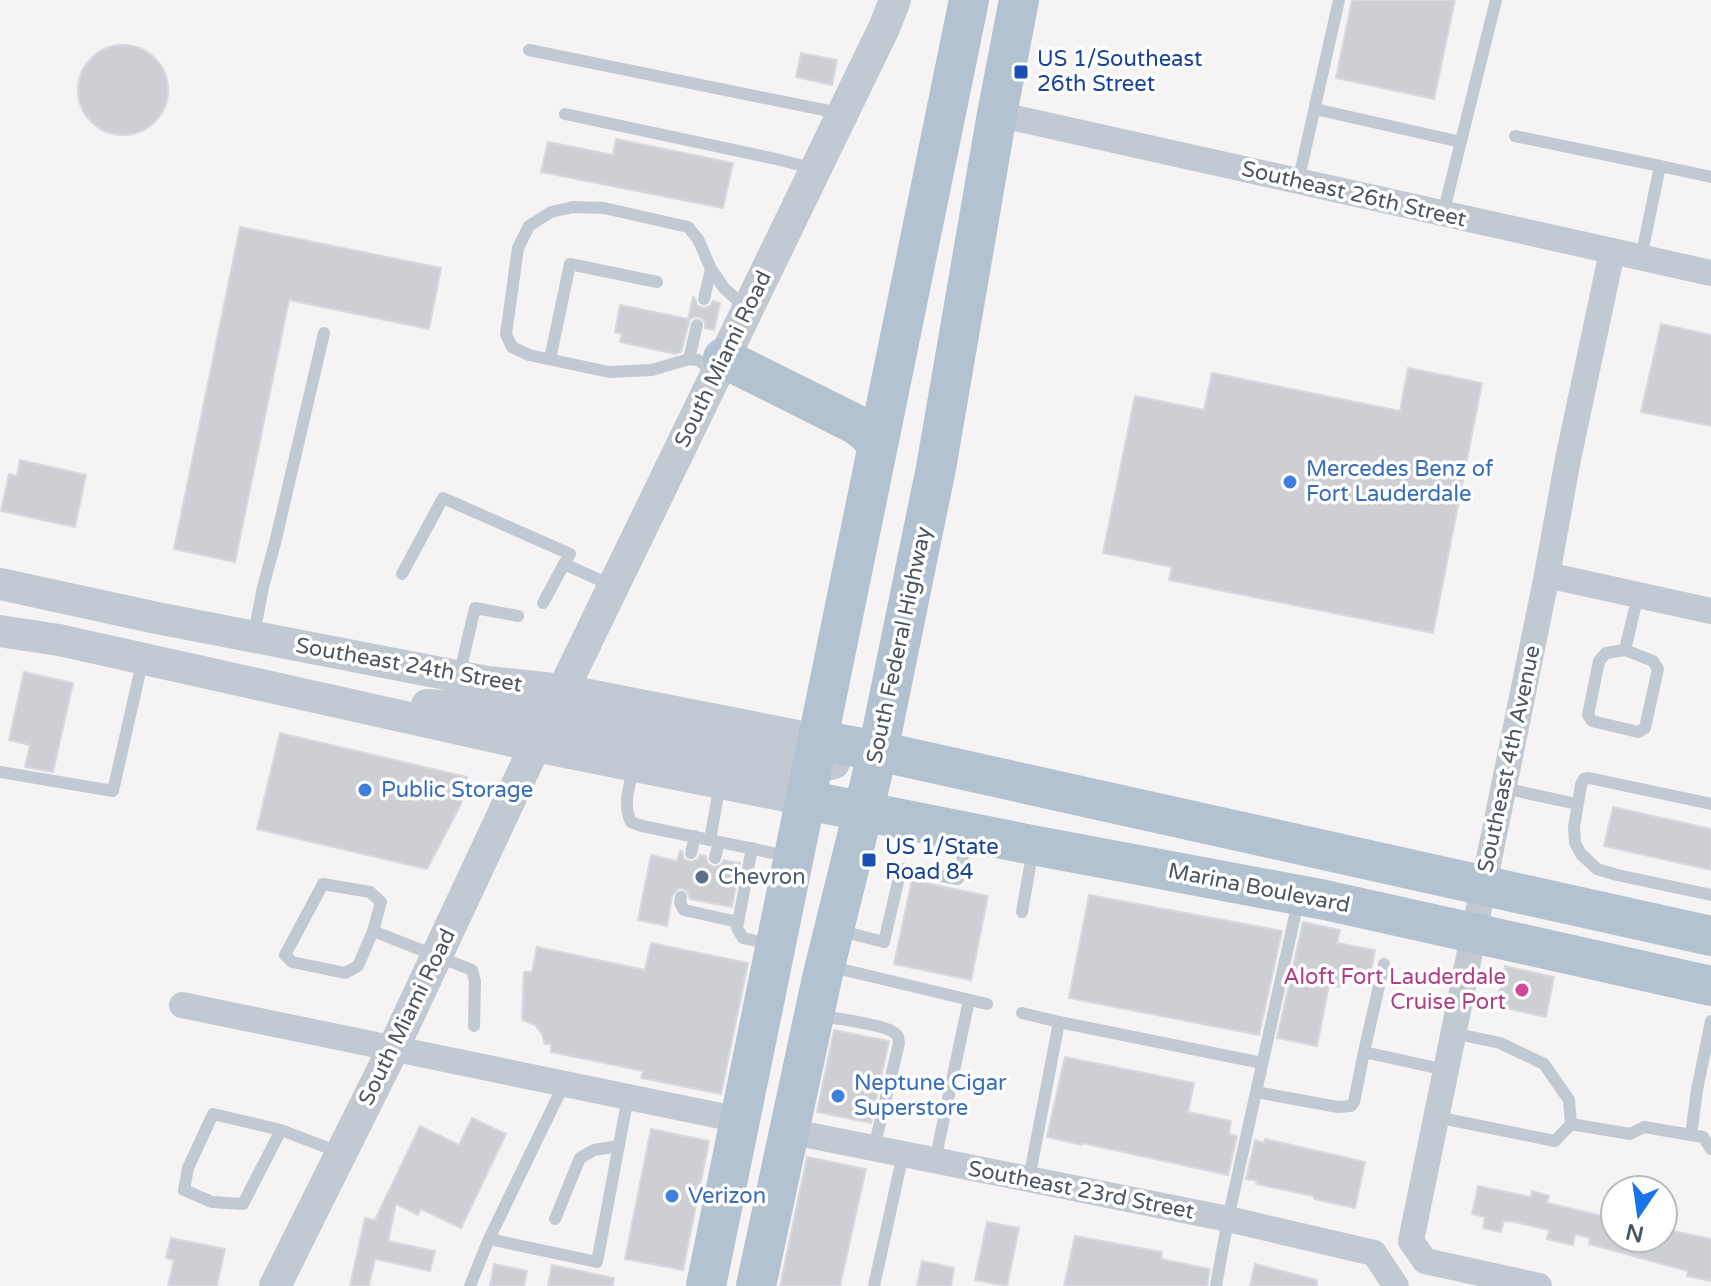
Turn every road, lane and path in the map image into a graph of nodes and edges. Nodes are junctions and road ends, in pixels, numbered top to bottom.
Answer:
1 (908, 0) edge
2 (1019, 0) edge
3 (1339, 0) edge
4 (1496, 0) edge
5 (967, 2) edge
6 (889, 14) edge
7 (529, 50) dead end
8 (1315, 109) junction
9 (842, 113) junction
10 (565, 114) dead end
11 (997, 114) junction
12 (1515, 136) dead end
13 (1461, 142) junction
14 (1660, 166) junction
15 (815, 169) junction
16 (1711, 177) edge
17 (1298, 182) junction
18 (1443, 214) junction
19 (1612, 252) junction
20 (1641, 258) junction
21 (711, 269) junction
22 (1711, 273) edge
23 (657, 282) dead end
24 (704, 299) dead end
25 (747, 309) junction
26 (697, 325) dead end
27 (324, 333) dead end
28 (550, 359) junction
29 (709, 363) junction
30 (877, 445) junction
31 (564, 564) junction
32 (402, 574) dead end
33 (1547, 575) junction
34 (0, 584) edge
35 (613, 586) junction
36 (1638, 595) junction
37 (0, 598) edge
38 (543, 603) dead end
39 (1711, 611) edge
40 (518, 616) dead end
41 (152, 617) junction
42 (0, 618) edge
43 (0, 631) edge
44 (253, 637) junction
45 (59, 640) junction
46 (1625, 650) junction
47 (139, 676) dead end
48 (459, 676) junction
49 (264, 685) junction
50 (563, 690) junction
51 (324, 698) junction
52 (535, 746) junction
53 (878, 751) junction
54 (634, 766) junction
55 (812, 769) junction
56 (0, 772) edge
57 (720, 783) junction
58 (1503, 788) junction
59 (1577, 804) junction
60 (1711, 804) edge
61 (863, 812) junction
62 (969, 833) junction
63 (695, 836) junction
64 (714, 841) junction
65 (1034, 845) junction
66 (752, 848) junction
67 (691, 853) dead end
68 (794, 857) junction
69 (715, 858) dead end
70 (1483, 885) junction
71 (1300, 895) junction
72 (1711, 895) edge
73 (681, 897) dead end
74 (1022, 912) dead end
75 (738, 922) junction
76 (373, 931) junction
77 (1472, 934) junction
78 (1711, 936) edge
79 (776, 945) junction
80 (829, 948) junction
81 (437, 955) junction
82 (1384, 964) dead end
83 (1711, 986) edge
84 (969, 1000) junction
85 (987, 1004) dead end
86 (182, 1005) dead end
87 (1022, 1013) dead end
88 (814, 1014) junction
89 (1711, 1021) edge
90 (1059, 1022) junction
91 (474, 1026) dead end
92 (1453, 1033) junction
93 (1709, 1040) edge
94 (393, 1049) junction
95 (1364, 1052) junction
96 (1262, 1063) junction
97 (1446, 1070) junction
98 (564, 1084) junction
99 (1256, 1092) junction
100 (628, 1097) junction
101 (1436, 1117) junction
102 (740, 1120) junction
103 (1571, 1124) junction
104 (281, 1130) junction
105 (788, 1131) junction
106 (1691, 1135) junction
107 (619, 1146) junction
108 (874, 1148) junction
109 (1711, 1149) edge
110 (341, 1153) junction
111 (903, 1154) junction
112 (935, 1161) junction
113 (1029, 1179) junction
114 (555, 1219) dead end
115 (1228, 1219) junction
116 (489, 1239) junction
117 (275, 1286) edge
118 (470, 1286) edge
119 (706, 1286) edge
120 (756, 1286) edge
121 (874, 1286) edge
122 (1216, 1286) edge
123 (1396, 1286) edge
124 (1539, 1286) edge

1 - 6 street, South Miami Road
2 - 11 main road, South Federal Highway
3 - 8 lane
4 - 13 lane
5 - 11 main road
5 - 30 main road
6 - 9 street, South Miami Road
7 - 9 lane
8 - 13 lane
8 - 17 lane
9 - 15 street, South Miami Road
10 - 15 lane
11 - 17 street, Southeast 26th Street
11 - 53 main road, South Federal Highway
12 - 14 lane
13 - 18 lane
14 - 16 lane
14 - 20 lane
15 - 25 street, South Miami Road
17 - 18 street, Southeast 26th Street
18 - 19 street, Southeast 26th Street
19 - 20 street, Southeast 26th Street
19 - 33 street, Southeast 4th Avenue
20 - 22 street, Southeast 26th Street
21 - 24 lane
21 - 25 lane
21 - 28 lane
23 - 28 lane
25 - 29 street, South Miami Road
26 - 29 lane
27 - 44 lane
28 - 29 lane
29 - 30 main road
29 - 35 street, South Miami Road
30 - 55 main road
31 - 32 lane
31 - 35 lane
31 - 38 lane
33 - 36 street
33 - 58 street, Southeast 4th Avenue
34 - 41 street, Southeast 24th Street
35 - 50 street, South Miami Road
36 - 39 street
36 - 46 lane
37 - 41 street
40 - 48 lane
41 - 44 street, Southeast 24th Street
42 - 45 street
43 - 45 street
44 - 48 street, Southeast 24th Street
44 - 49 street
45 - 49 street
46 - 46 lane
47 - 56 lane
48 - 50 street, Southeast 24th Street
49 - 51 street
50 - 55 street, Southeast 24th Street
51 - 52 street
51 - 55 street
52 - 54 street
52 - 81 street, South Miami Road
53 - 55 main road
53 - 61 main road, South Federal Highway
53 - 70 main road
54 - 57 street
54 - 63 lane
55 - 57 street
55 - 61 main road, Marina Boulevard
55 - 68 main road
57 - 64 lane
58 - 59 lane
58 - 70 street, Southeast 4th Avenue
59 - 60 lane
59 - 72 lane
61 - 62 main road, Marina Boulevard
61 - 80 main road, South Federal Highway
62 - 65 main road, Marina Boulevard
62 - 80 lane
63 - 64 lane
63 - 67 lane
64 - 66 lane
64 - 69 lane
65 - 71 main road, Marina Boulevard
65 - 74 lane
66 - 68 lane
66 - 75 lane
68 - 79 main road
70 - 77 street, Southeast 4th Avenue
70 - 78 main road
71 - 77 main road, Marina Boulevard
71 - 96 lane
73 - 75 lane
75 - 79 lane
76 - 76 lane
76 - 81 lane
77 - 83 main road, Marina Boulevard
77 - 92 street, Southeast 4th Avenue
79 - 102 main road
80 - 84 lane
80 - 88 main road, South Federal Highway
81 - 91 lane
81 - 94 street, South Miami Road
82 - 95 lane
84 - 85 lane
84 - 112 lane
86 - 94 street
87 - 90 lane
88 - 105 main road, South Federal Highway
88 - 108 lane
89 - 93 lane
90 - 96 lane
90 - 113 lane
92 - 97 street, Southeast 4th Avenue
92 - 103 lane
93 - 106 lane
94 - 98 street
94 - 110 street, South Miami Road
95 - 97 lane
95 - 99 lane
96 - 99 lane
97 - 101 street, Southeast 4th Avenue
98 - 100 street
98 - 116 lane
99 - 115 lane
100 - 102 street
100 - 107 lane
101 - 103 lane
101 - 124 street, Southeast 4th Avenue
102 - 119 main road
103 - 106 lane
104 - 104 lane
104 - 110 lane
105 - 108 street, Southeast 23rd Street
105 - 120 main road, South Federal Highway
106 - 109 lane
107 - 114 lane
107 - 116 lane
108 - 111 street, Southeast 23rd Street
110 - 117 street, South Miami Road
111 - 112 street, Southeast 23rd Street
111 - 121 lane
112 - 113 street, Southeast 23rd Street
113 - 115 street, Southeast 23rd Street
115 - 122 lane
115 - 123 street, Southeast 23rd Street
116 - 118 lane

